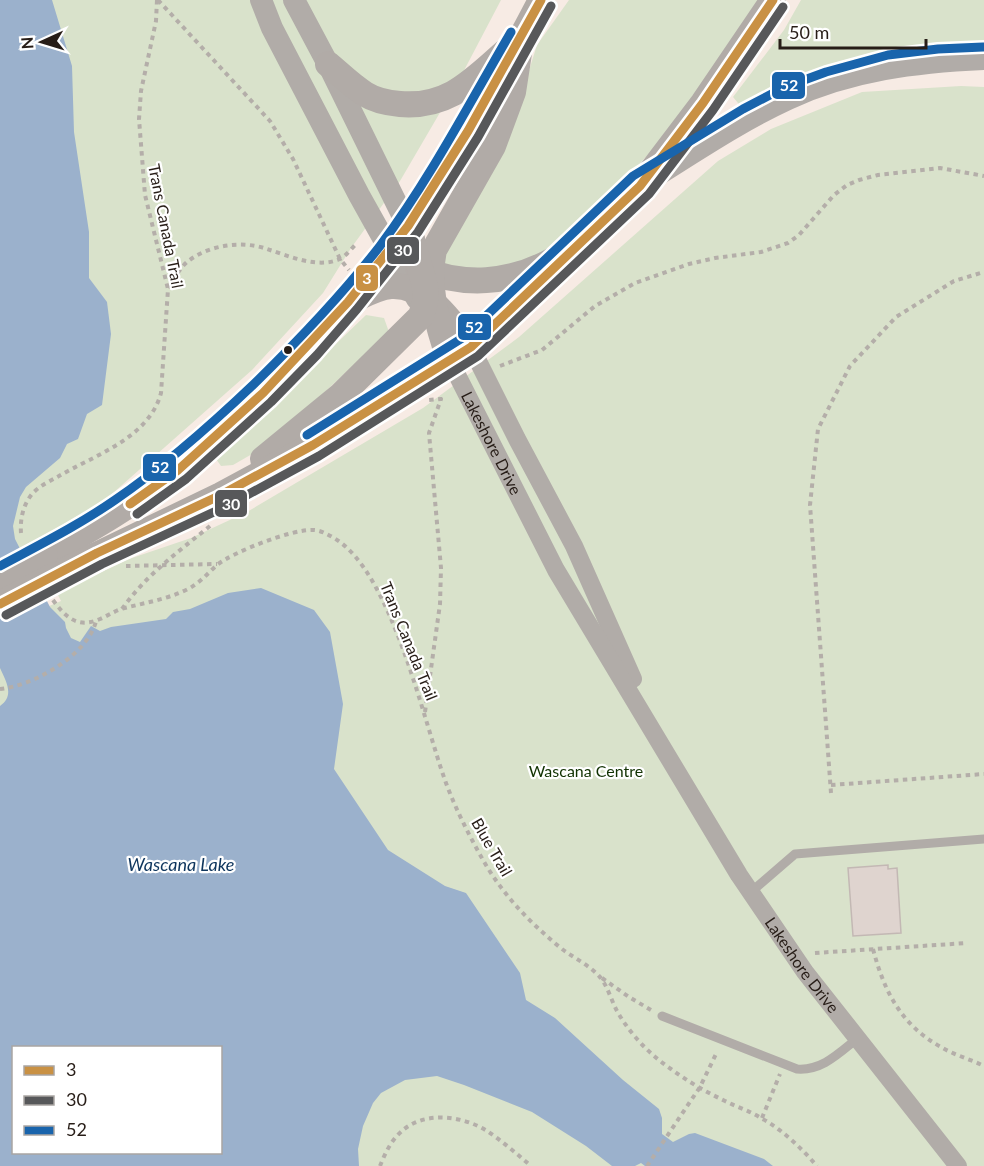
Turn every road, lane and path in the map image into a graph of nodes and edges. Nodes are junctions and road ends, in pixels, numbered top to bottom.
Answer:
1 (158, 0) edge
2 (261, 0) edge
3 (294, 0) edge
4 (541, 0) edge
5 (552, 0) edge
6 (773, 0) edge
7 (521, 38) junction
8 (984, 59) edge
9 (328, 64) junction
10 (984, 176) edge
11 (640, 186) junction
12 (408, 226) junction
13 (357, 243) dead end
14 (573, 249) junction
15 (389, 251) junction
16 (340, 259) junction
17 (349, 270) dead end
18 (984, 272) edge
19 (168, 289) junction
20 (425, 291) junction
21 (348, 302) junction
22 (471, 346) junction
23 (450, 361) junction
24 (499, 367) dead end
25 (441, 399) dead end
26 (221, 495) junction
27 (216, 522) dead end
28 (21, 533) dead end
29 (97, 553) junction
30 (218, 564) junction
31 (160, 566) junction
32 (51, 577) junction
33 (0, 579) edge
34 (0, 604) edge
35 (122, 609) junction
36 (96, 623) junction
37 (1, 689) edge
38 (425, 713) junction
39 (665, 752) junction
40 (984, 774) edge
41 (831, 785) junction
42 (831, 793) dead end
43 (984, 839) edge
44 (751, 892) junction
45 (967, 943) dead end
46 (873, 949) junction
47 (793, 955) junction
48 (601, 977) junction
49 (662, 1016) joint
50 (858, 1038) junction
51 (723, 1040) junction
52 (784, 1065) junction
53 (984, 1066) edge
54 (700, 1087) junction
55 (762, 1118) junction
56 (380, 1166) edge
57 (531, 1166) edge
58 (647, 1166) edge
59 (817, 1166) edge
60 (958, 1166) edge

1 - 16 path
1 - 19 path, Trans Canada Trail
2 - 15 street
3 - 9 street
4 - 7 main road
5 - 7 street
6 - 11 main road
7 - 9 main road
7 - 12 main road
7 - 20 main road
8 - 11 street
9 - 12 street
10 - 24 path
11 - 14 main road
12 - 15 main road
12 - 20 main road
13 - 16 path
14 - 20 main road
14 - 22 main road
15 - 20 main road
15 - 21 main road
16 - 17 path
16 - 19 path
18 - 41 path
19 - 28 path, Trans Canada Trail
20 - 21 main road
20 - 22 main road
20 - 23 main road
20 - 26 main road
21 - 32 main road
22 - 23 main road
22 - 39 street, Lakeshore Drive
23 - 26 main road
23 - 39 street, Lakeshore Drive
25 - 38 path, Blue Trail
26 - 29 main road
27 - 31 path
29 - 31 path
29 - 32 main road
30 - 31 path
30 - 35 path, Trans Canada Trail
30 - 38 path, Trans Canada Trail
31 - 35 path
32 - 33 main road, bridge
32 - 34 main road, bridge
32 - 36 path
35 - 36 path
36 - 37 path
38 - 48 path, Blue Trail
39 - 44 street, Lakeshore Drive
40 - 41 path
41 - 42 path
43 - 44 lane
44 - 47 street, Lakeshore Drive
45 - 46 path
46 - 47 path
46 - 53 path
47 - 50 street, Lakeshore Drive
48 - 49 path
48 - 54 path, Blue Trail
49 - 51 lane
50 - 52 lane
50 - 60 street, Lakeshore Drive
51 - 52 lane
51 - 54 path
52 - 55 path
54 - 55 path, Blue Trail
54 - 58 path
55 - 59 path, Blue Trail
56 - 57 path

